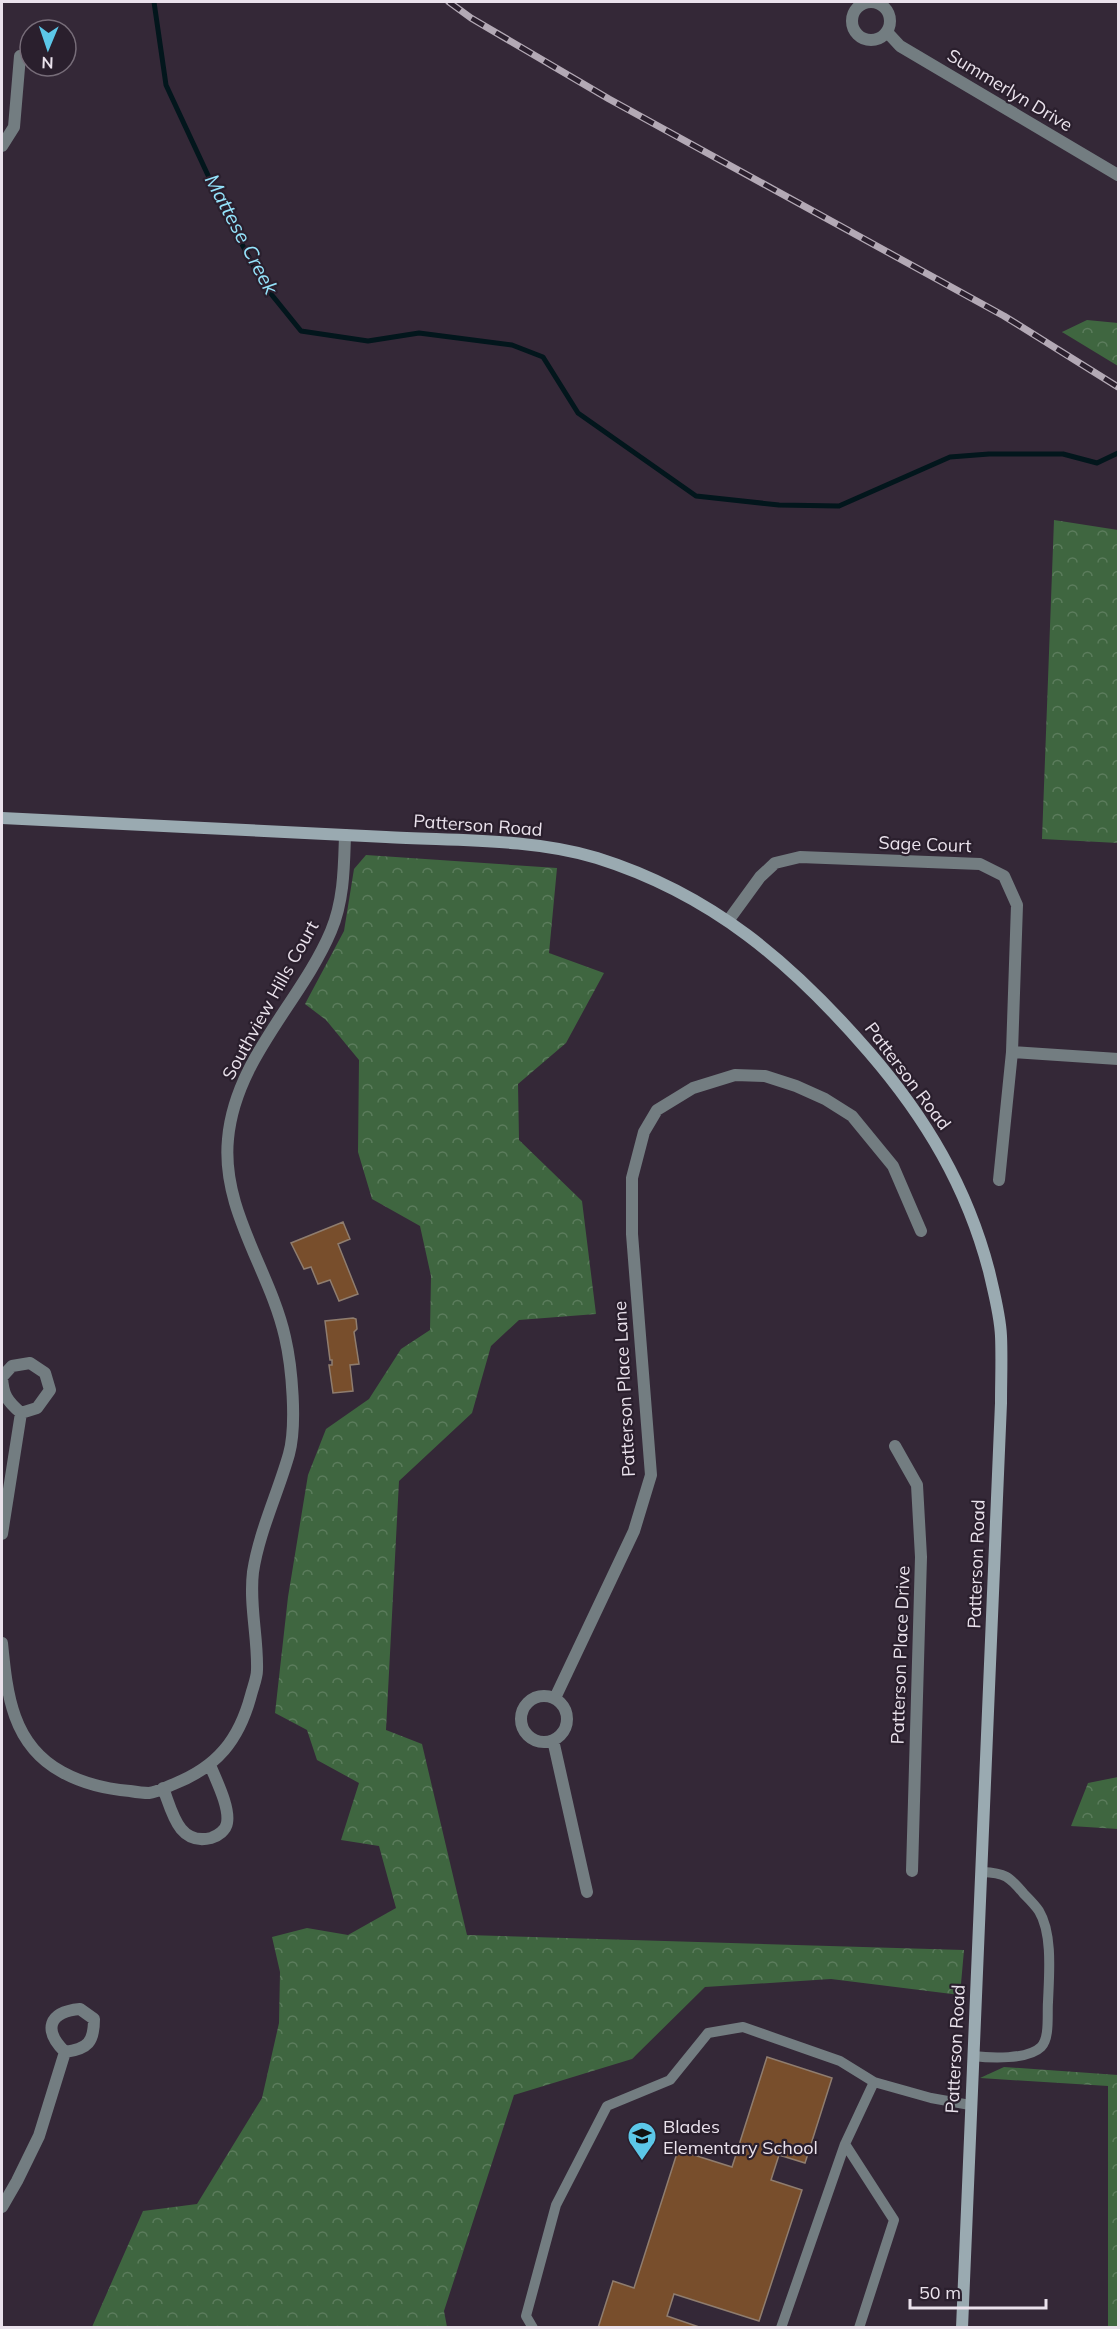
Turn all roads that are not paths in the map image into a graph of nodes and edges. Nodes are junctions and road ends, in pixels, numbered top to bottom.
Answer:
1 (886, 32) dead end
2 (18, 78) edge
3 (2, 146) edge
4 (1119, 175) edge
5 (2, 818) edge
6 (345, 835) junction
7 (728, 921) junction
8 (1012, 1052) junction
9 (1119, 1059) edge
10 (999, 1180) dead end
11 (921, 1231) dead end
12 (21, 1413) dead end
13 (895, 1446) dead end
14 (2, 1534) edge
15 (2, 1643) edge
16 (555, 1698) junction
17 (553, 1740) junction
18 (210, 1765) junction
19 (163, 1788) junction
20 (912, 1871) dead end
21 (982, 1872) junction
22 (587, 1892) dead end
23 (65, 2052) dead end
24 (973, 2056) junction
25 (874, 2082) junction
26 (970, 2105) junction
27 (845, 2144) junction
28 (2, 2206) edge
29 (533, 2328) edge
30 (781, 2328) edge
31 (859, 2328) edge
32 (962, 2328) edge

1 - 4 street, Summerlyn Drive
2 - 3 street
5 - 6 street, Patterson Road
6 - 7 street, Patterson Road
6 - 18 street, Southview Hills Court
7 - 8 street, Sage Court
7 - 21 street, Patterson Road
8 - 9 street
8 - 10 street, Sage Court
11 - 16 street, Patterson Place Lane
12 - 14 street
13 - 20 street, Patterson Place Drive
15 - 19 street, Southview Hills Court
16 - 17 street
16 - 17 street
17 - 22 street
18 - 19 street, Southview Hills Court
18 - 19 street
21 - 24 street, Patterson Road
21 - 24 lane
23 - 28 street
24 - 26 street, Patterson Road
25 - 26 lane
25 - 27 lane
25 - 29 lane
26 - 32 street, Patterson Road
27 - 30 lane
27 - 31 lane

